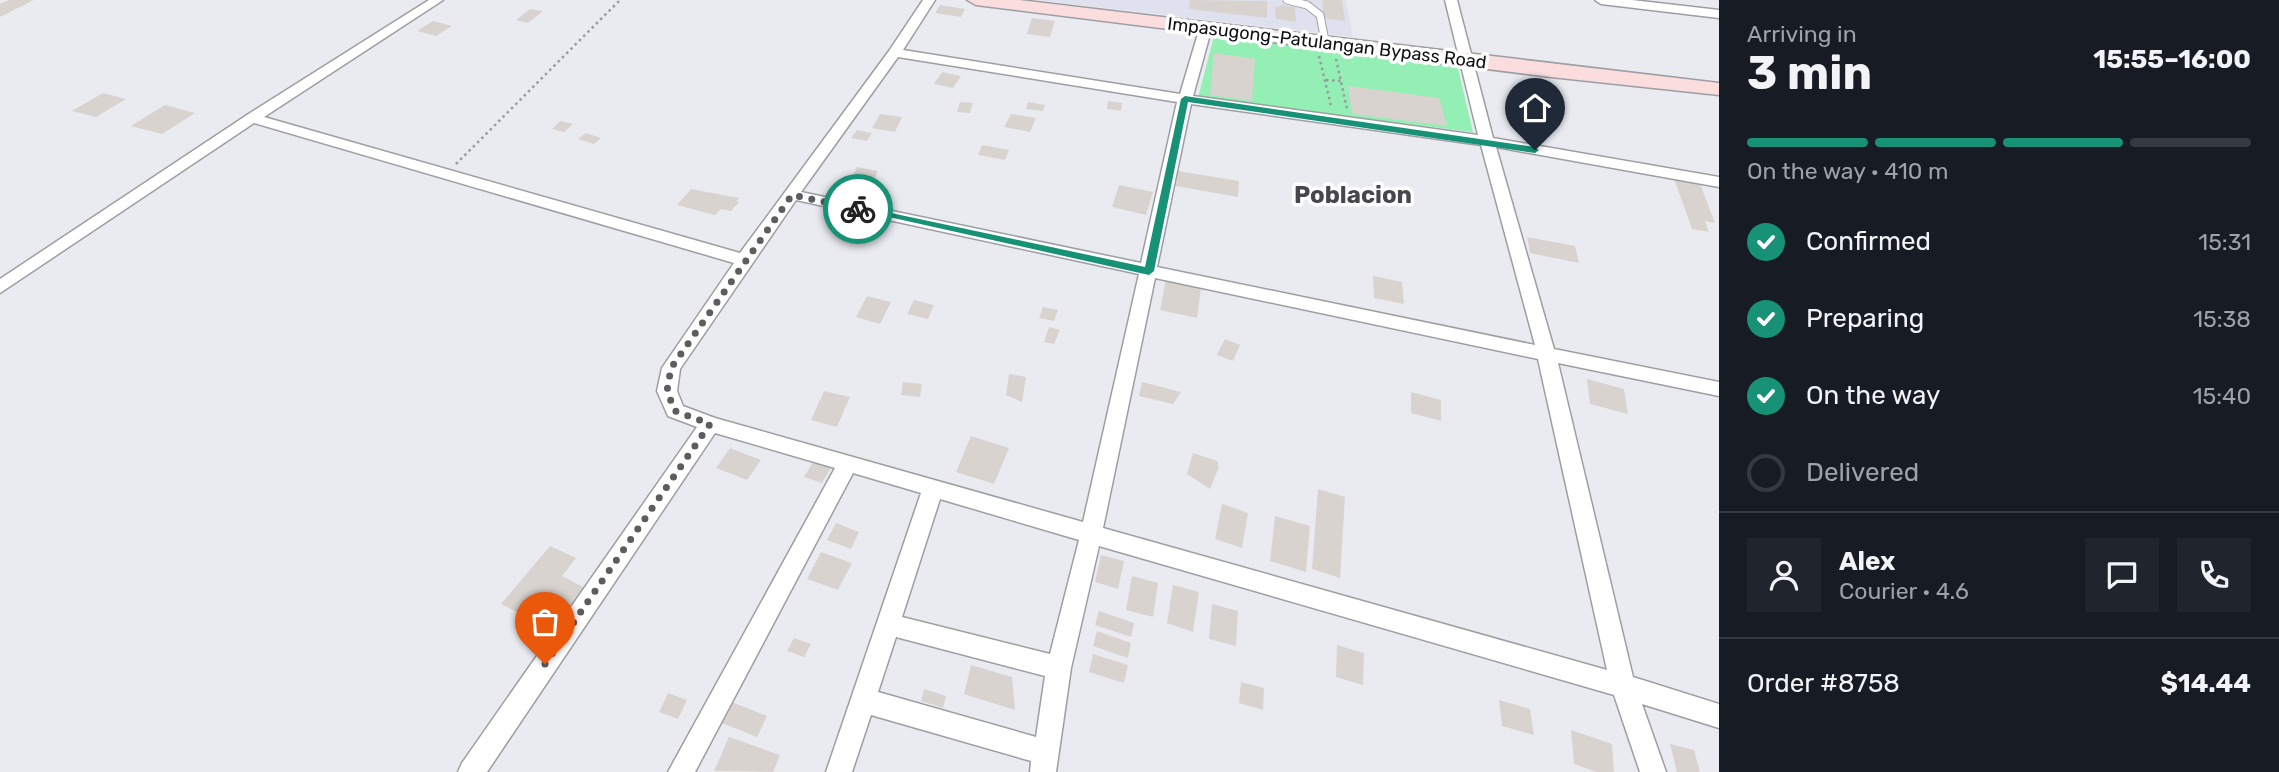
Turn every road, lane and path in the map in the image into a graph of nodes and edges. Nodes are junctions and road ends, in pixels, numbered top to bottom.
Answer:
1 (437, 0) edge
2 (620, 0) edge
3 (929, 0) edge
4 (976, 0) edge
5 (1287, 0) edge
6 (1451, 0) edge
7 (1601, 0) edge
8 (1019, 3) edge
9 (1719, 13) edge
10 (1206, 27) junction
11 (1325, 41) junction
12 (895, 53) junction
13 (1466, 61) junction
14 (1325, 79) junction
15 (1341, 81) junction
16 (1719, 89) edge
17 (1185, 99) junction
18 (252, 118) junction
19 (1334, 120) junction
20 (1349, 122) junction
21 (1487, 141) junction
22 (446, 174) junction
23 (1719, 182) edge
24 (792, 195) junction
25 (744, 260) junction
26 (1149, 271) junction
27 (0, 287) edge
28 (1546, 352) junction
29 (1719, 389) edge
30 (710, 424) junction
31 (847, 465) junction
32 (933, 489) junction
33 (1091, 534) junction
34 (887, 624) junction
35 (1059, 667) junction
36 (1623, 685) junction
37 (862, 700) junction
38 (1719, 716) edge
39 (1045, 762) edge
40 (471, 772) edge
41 (681, 772) edge
42 (839, 772) edge
43 (1653, 772) edge

1 - 18 street
2 - 22 path
3 - 12 street
4 - 8 main road, Impasugong-Patulangan Bypass Road
5 - 11 lane
6 - 13 street
7 - 9 street
8 - 10 main road, Impasugong-Patulangan Bypass Road
10 - 11 main road, Impasugong-Patulangan Bypass Road
10 - 17 street
11 - 13 main road, Impasugong-Patulangan Bypass Road
11 - 14 path
11 - 15 path
12 - 17 street
12 - 24 street
13 - 16 main road, Impasugong-Patulangan Bypass Road
13 - 21 street
14 - 15 path
14 - 19 path
15 - 20 path
17 - 19 street
17 - 26 street
18 - 22 street
18 - 27 street
19 - 20 street
20 - 21 street
21 - 23 street
21 - 28 street
22 - 25 street
24 - 25 street
24 - 26 street
25 - 30 street
26 - 28 street
26 - 33 street
28 - 29 street
28 - 36 street
30 - 31 street
30 - 40 street
31 - 32 street
31 - 41 street
32 - 33 street
32 - 34 street
33 - 35 street
33 - 36 street
34 - 35 street
34 - 37 street
35 - 39 street
36 - 38 street
36 - 43 street
37 - 39 street
37 - 42 street

